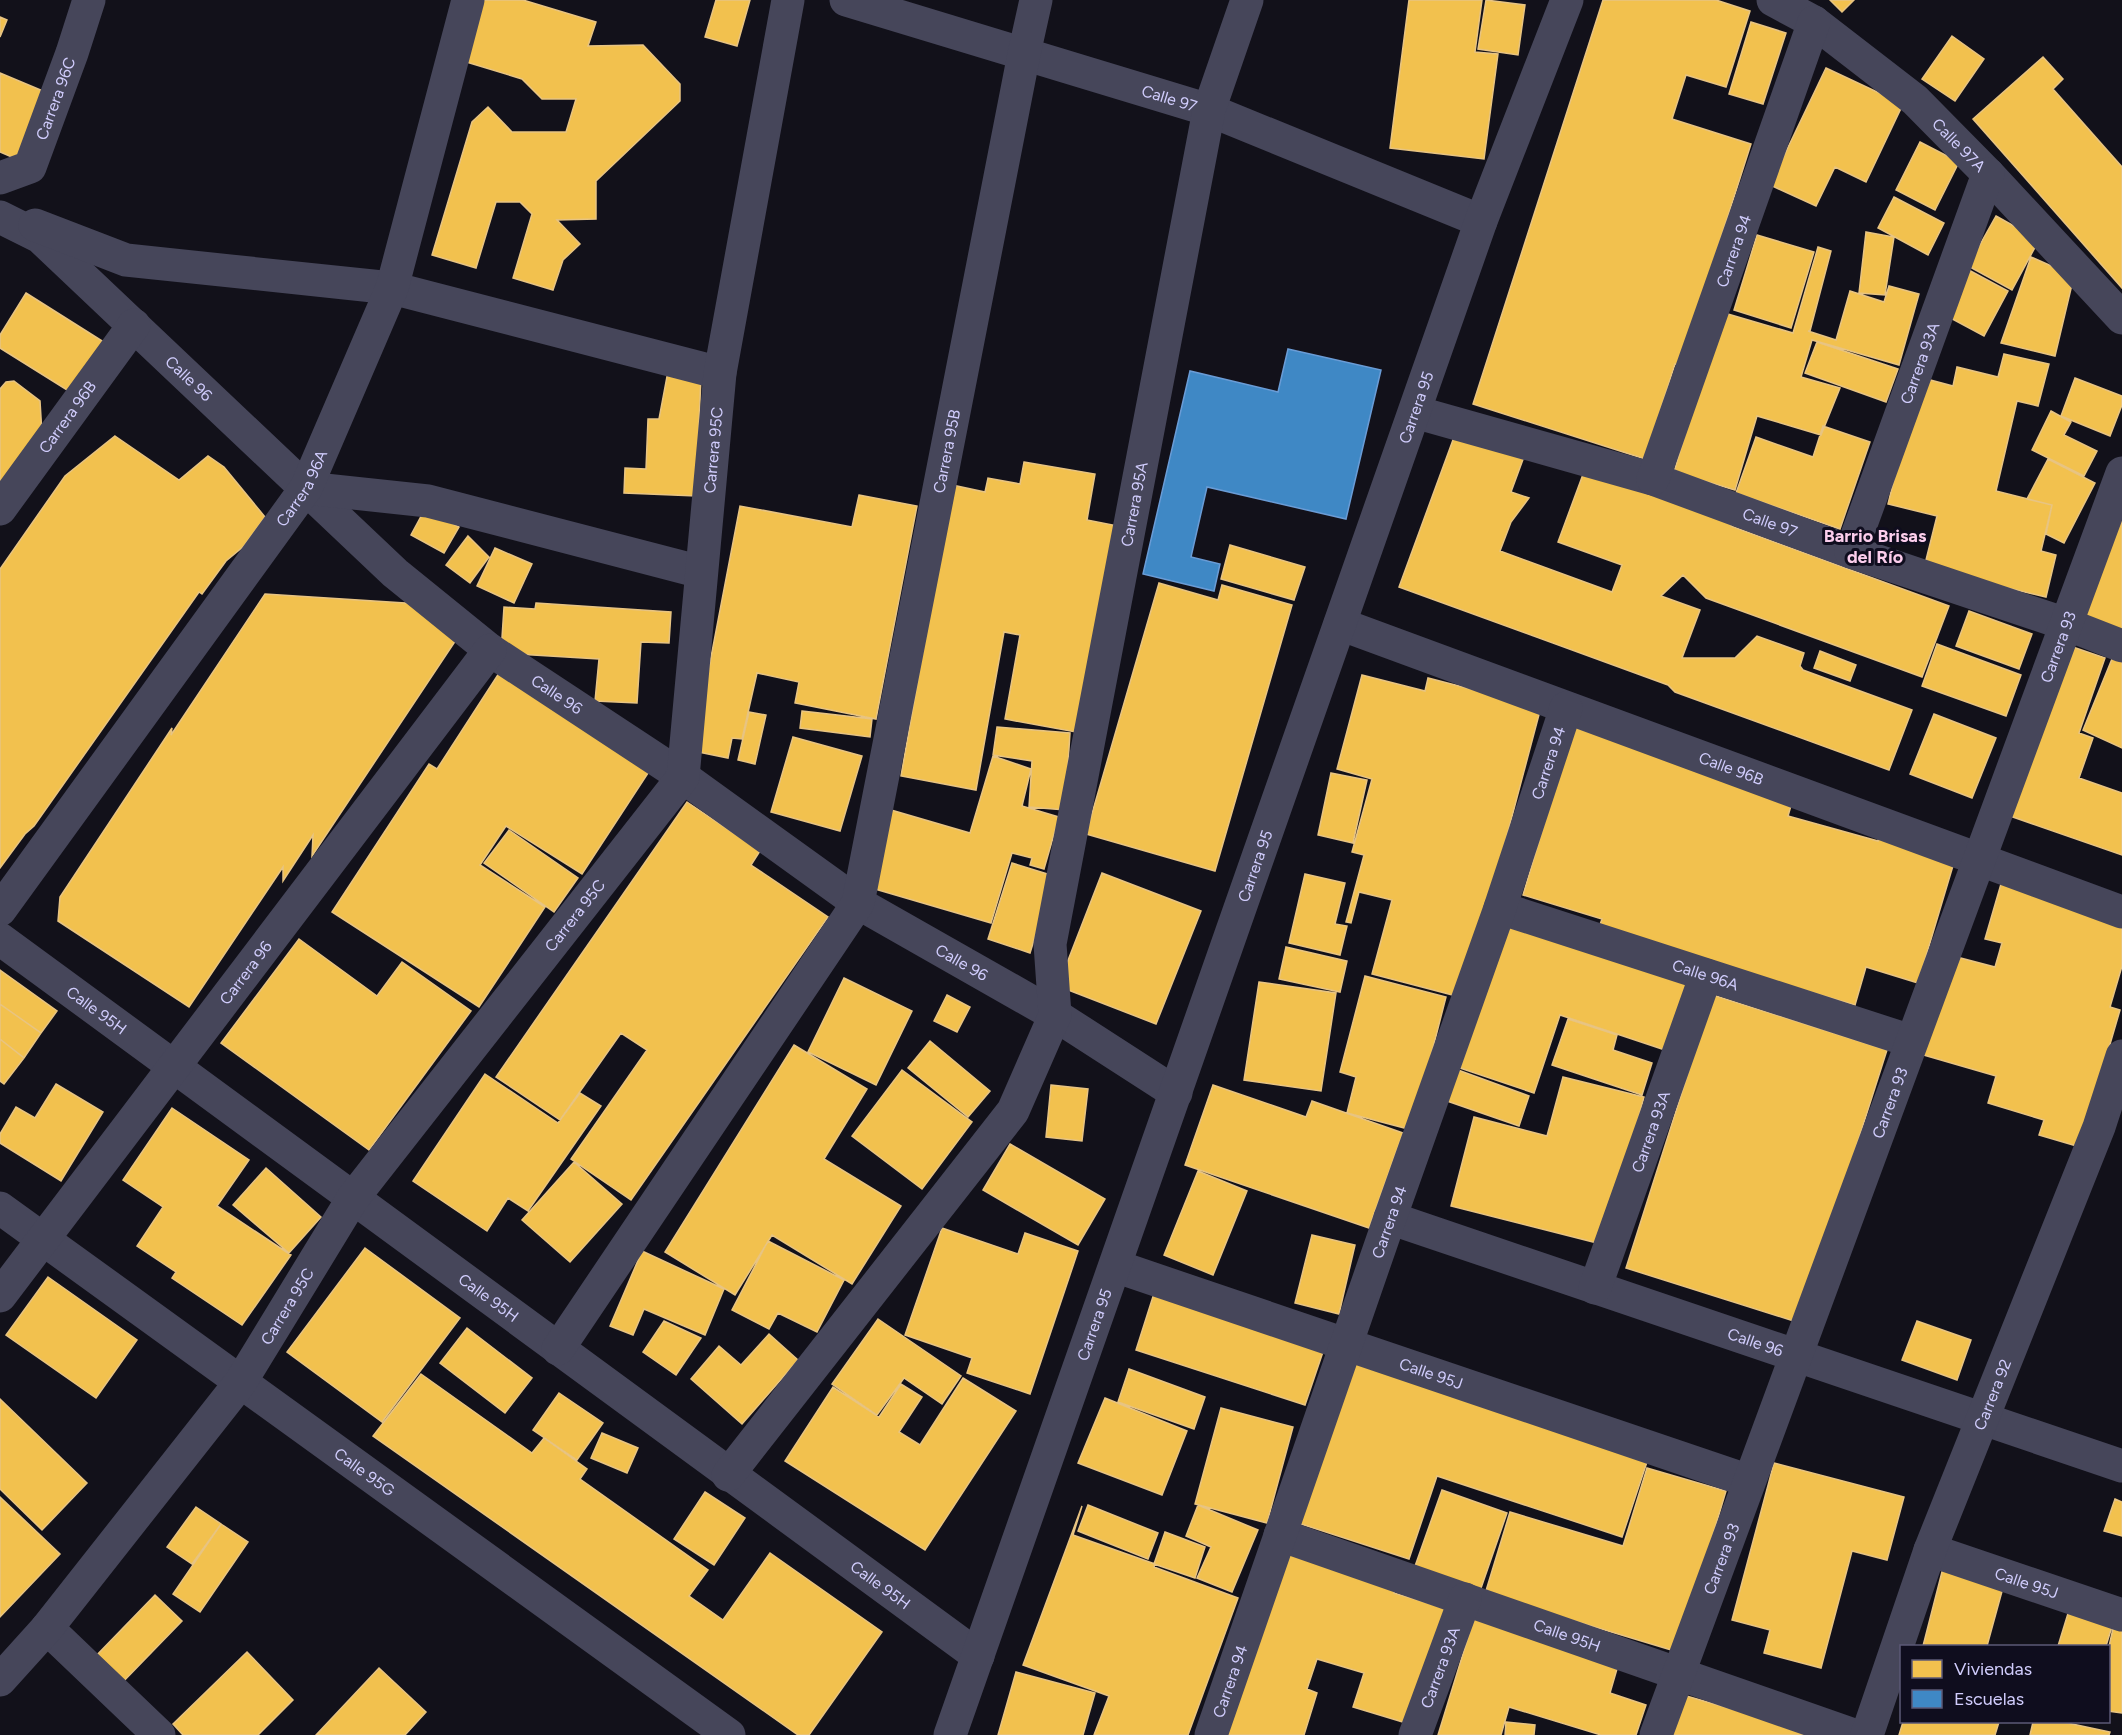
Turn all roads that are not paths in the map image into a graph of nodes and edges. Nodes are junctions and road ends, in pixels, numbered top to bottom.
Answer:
1 (89, 0) edge
2 (468, 0) edge
3 (788, 0) edge
4 (846, 0) edge
5 (1036, 0) edge
6 (1247, 0) edge
7 (1568, 0) edge
8 (1773, 0) edge
9 (1814, 22) junction
10 (1024, 54) junction
11 (1209, 110) junction
12 (1988, 174) junction
13 (0, 177) edge
14 (0, 211) edge
15 (0, 217) edge
16 (1481, 221) junction
17 (392, 288) junction
18 (2122, 318) edge
19 (134, 325) junction
20 (720, 373) junction
21 (1415, 412) junction
22 (2122, 472) edge
23 (1653, 479) junction
24 (306, 488) junction
25 (0, 509) edge
26 (1851, 552) junction
27 (701, 572) junction
28 (1340, 624) junction
29 (2066, 624) junction
30 (2122, 646) edge
31 (490, 650) junction
32 (1566, 708) junction
33 (683, 777) junction
34 (1979, 859) junction
35 (858, 903) junction
36 (1500, 908) junction
37 (0, 910) edge
38 (2122, 912) edge
39 (0, 939) edge
40 (1706, 975) junction
41 (1055, 1015) junction
42 (1911, 1041) junction
43 (2122, 1056) edge
44 (174, 1066) junction
45 (1176, 1092) junction
46 (2110, 1131) edge
47 (353, 1198) junction
48 (0, 1208) edge
49 (1390, 1218) junction
50 (43, 1239) junction
51 (1115, 1266) junction
52 (1596, 1288) junction
53 (0, 1296) edge
54 (1346, 1344) junction
55 (558, 1349) junction
56 (1796, 1355) junction
57 (240, 1383) junction
58 (1983, 1419) junction
59 (2122, 1466) edge
60 (728, 1475) junction
61 (1749, 1481) junction
62 (1280, 1534) junction
63 (1930, 1550) junction
64 (1465, 1599) junction
65 (2122, 1615) edge
66 (47, 1628) junction
67 (978, 1656) junction
68 (1678, 1674) junction
69 (0, 1680) edge
70 (159, 1735) edge
71 (729, 1735) edge
72 (950, 1735) edge
73 (1211, 1735) edge
74 (1415, 1735) edge
75 (1656, 1735) edge
76 (1854, 1735) edge
77 (1867, 1735) edge

1 - 13 street, Carrera 96C
2 - 17 street, Carrera 96A
3 - 20 street, Carrera 95C
4 - 10 street, Calle 97
5 - 10 street, Carrera 95B
6 - 11 street, Carrera 95A
7 - 16 street, Carrera 95
8 - 9 street, Calle 97A
9 - 12 street, Calle 97A
9 - 23 street, Carrera 94
10 - 11 street, Calle 97
10 - 35 street, Carrera 95B
11 - 16 street, Calle 97
11 - 41 street, Carrera 95A
12 - 18 street, Calle 97A
12 - 26 street, Carrera 93A
14 - 17 street
15 - 19 street, Calle 96
16 - 21 street, Carrera 95
17 - 20 street
17 - 24 street, Carrera 96A
19 - 24 street, Calle 96
19 - 25 street, Carrera 96B
20 - 27 street, Carrera 95C
21 - 23 street, Calle 97
21 - 28 street, Carrera 95
22 - 29 street, Carrera 93
23 - 26 street, Calle 97
24 - 27 street
24 - 31 street, Calle 96
24 - 37 street, Carrera 96A
26 - 29 street, Calle 97
27 - 33 street, Carrera 95C
28 - 32 street, Calle 96B
28 - 45 street, Carrera 95
29 - 30 street, Calle 97
29 - 34 street, Carrera 93
31 - 33 street, Calle 96
31 - 44 street, Carrera 96
32 - 34 street, Calle 96B
32 - 36 street, Carrera 94
33 - 35 street, Calle 96
33 - 47 street, Carrera 95C
34 - 38 street, Calle 96B
34 - 42 street, Carrera 93
35 - 41 street, Calle 96
35 - 55 street
36 - 40 street, Calle 96A
36 - 49 street, Carrera 94
39 - 44 street, Calle 95H
40 - 42 street, Calle 96A
40 - 52 street, Carrera 93A
41 - 45 street, Calle 96
41 - 60 street
42 - 56 street, Carrera 93
43 - 46 street, Carrera 92
44 - 47 street, Calle 95H
44 - 50 street, Carrera 96
45 - 51 street, Carrera 95
46 - 58 street, Carrera 92
47 - 55 street, Calle 95H
47 - 57 street, Carrera 95C
48 - 50 street, Calle 95G
49 - 52 street, Calle 96
49 - 54 street, Carrera 94
50 - 53 street, Carrera 96
50 - 57 street, Calle 95G
51 - 54 street, Calle 95J
51 - 67 street, Carrera 95
52 - 56 street, Calle 96
54 - 61 street, Calle 95J
54 - 62 street, Carrera 94
55 - 60 street, Calle 95H
56 - 58 street, Calle 96
56 - 61 street, Carrera 93
57 - 66 street, Carrera 95C
57 - 71 street, Calle 95G
58 - 59 street, Calle 96
58 - 63 street, Carrera 92
60 - 67 street, Calle 95H
61 - 68 street, Carrera 93
62 - 64 street, Calle 95H
62 - 73 street, Carrera 94
63 - 65 street, Calle 95J
63 - 77 street, Carrera 92
64 - 68 street, Calle 95H
64 - 74 street, Carrera 93A
66 - 69 street, Carrera 95C
66 - 70 street
67 - 72 street, Carrera 95
68 - 75 street, Carrera 93
68 - 76 street, Calle 95H

